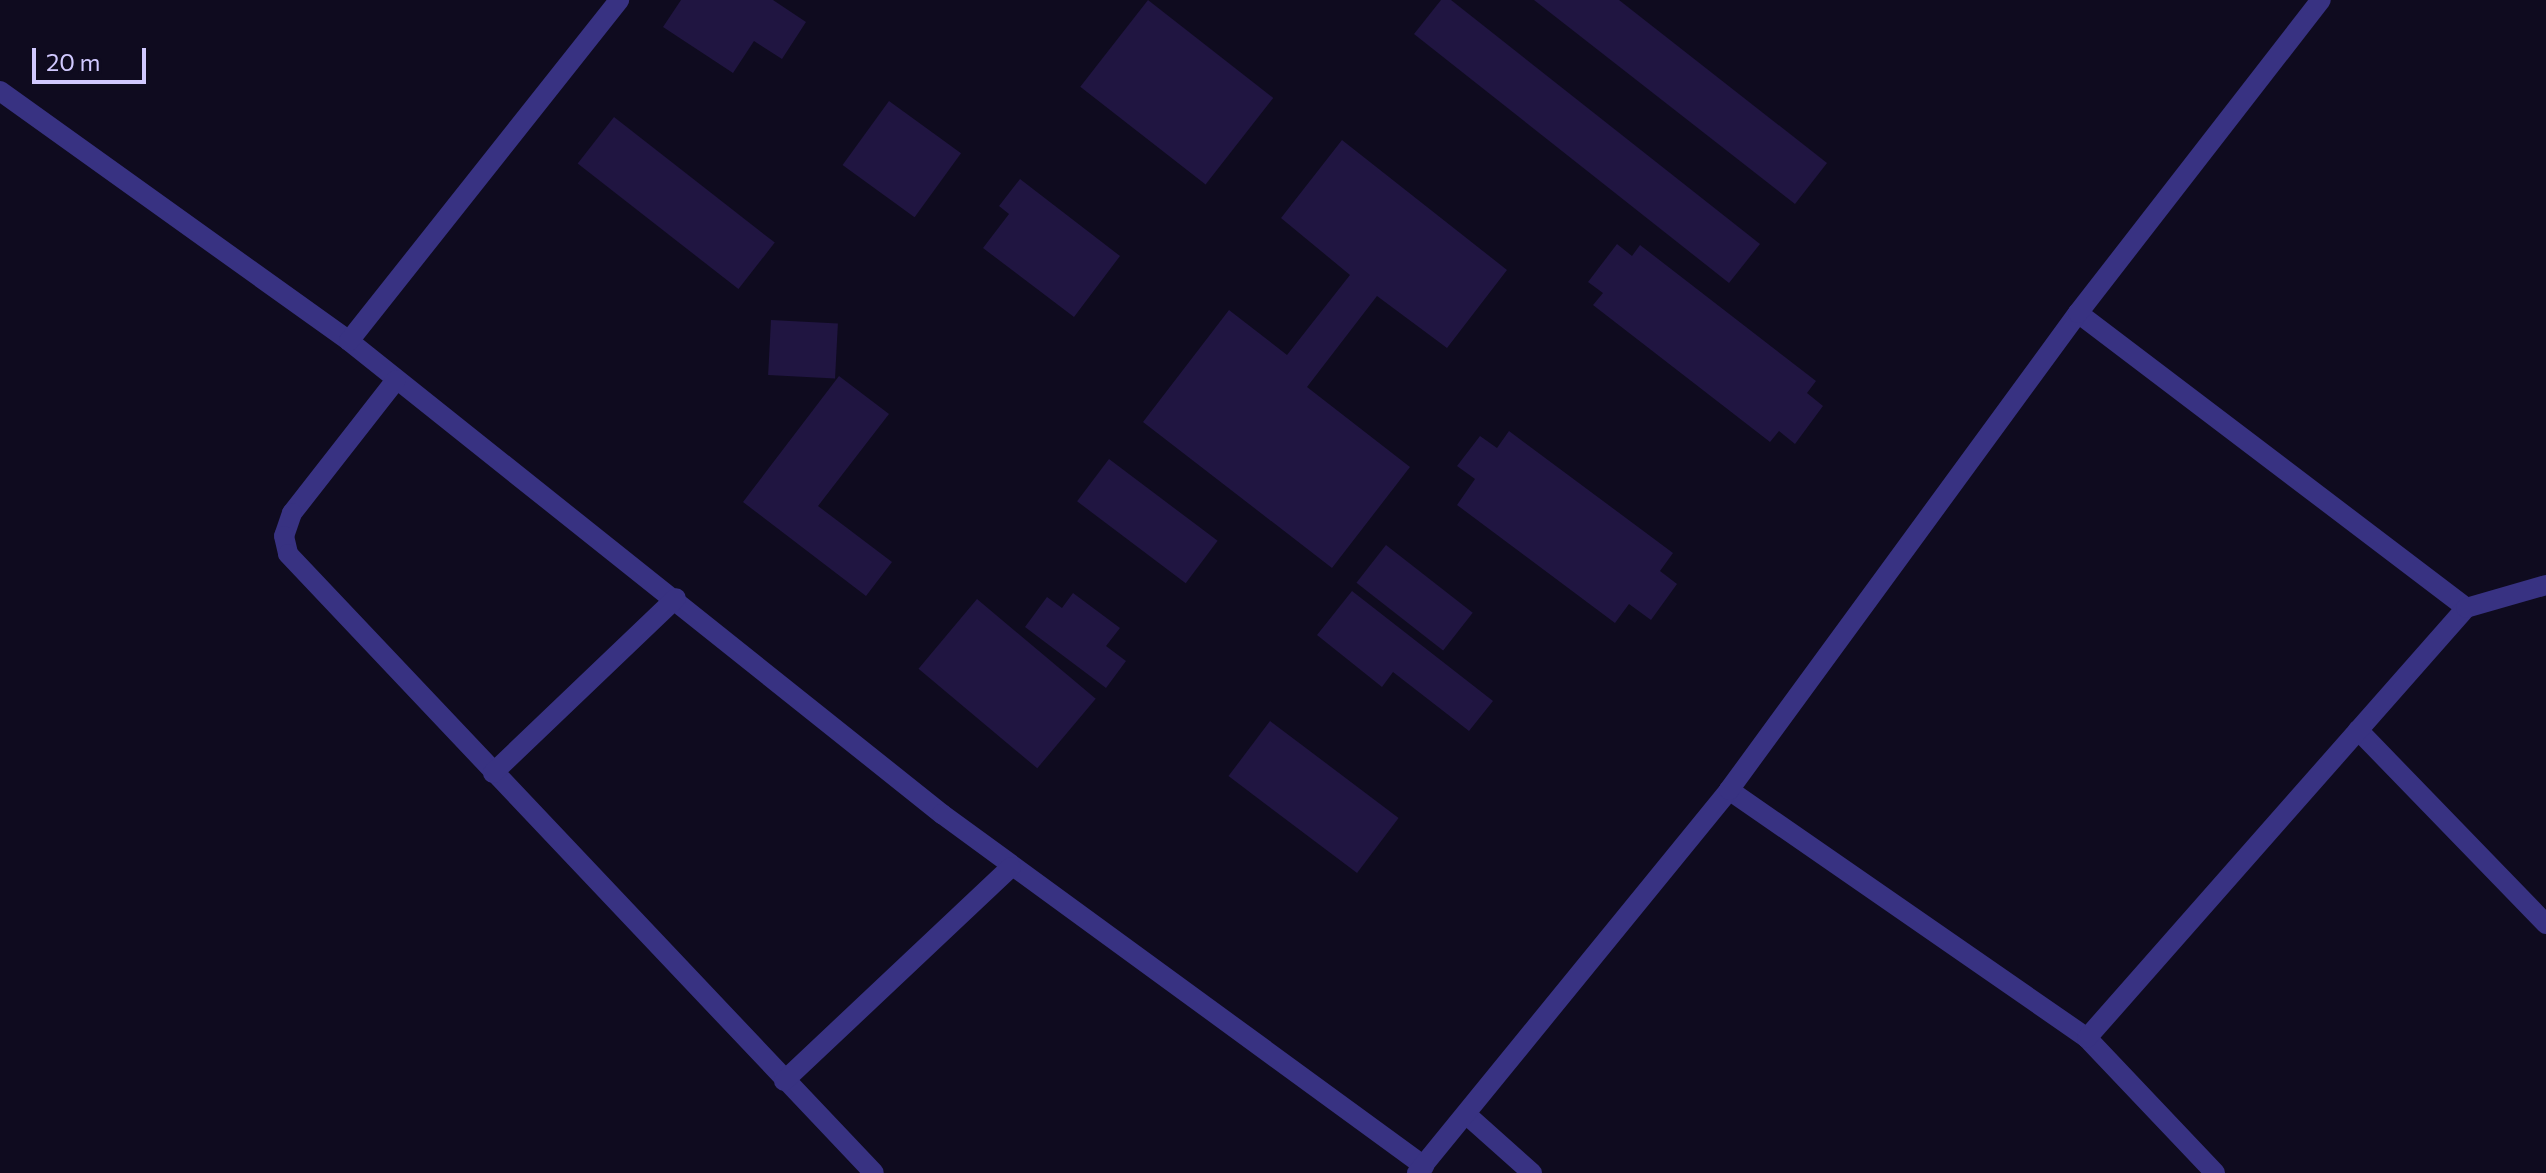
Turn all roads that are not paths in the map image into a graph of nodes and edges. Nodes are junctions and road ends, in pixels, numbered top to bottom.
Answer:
1 (619, 0) edge
2 (2321, 0) edge
3 (0, 91) edge
4 (2078, 313) junction
5 (349, 341) junction
6 (396, 380) junction
7 (2546, 585) edge
8 (676, 598) junction
9 (2466, 608) junction
10 (2358, 730) junction
11 (493, 773) junction
12 (1729, 790) junction
13 (1011, 867) junction
14 (2546, 924) edge
15 (2087, 1038) junction
16 (784, 1081) junction
17 (1467, 1115) junction
18 (864, 1170) edge
19 (1421, 1170) edge
20 (1532, 1173) edge
21 (2215, 1173) edge

1 - 5 street
2 - 4 street
3 - 5 street
4 - 9 street
4 - 12 street
5 - 6 street
6 - 8 street
6 - 11 street
7 - 9 street
8 - 11 street
8 - 13 street
9 - 10 street
10 - 14 street
10 - 15 street
11 - 16 street
12 - 15 street
12 - 17 street
13 - 16 street
13 - 19 street
15 - 21 street
16 - 18 street
17 - 19 street
17 - 20 street

